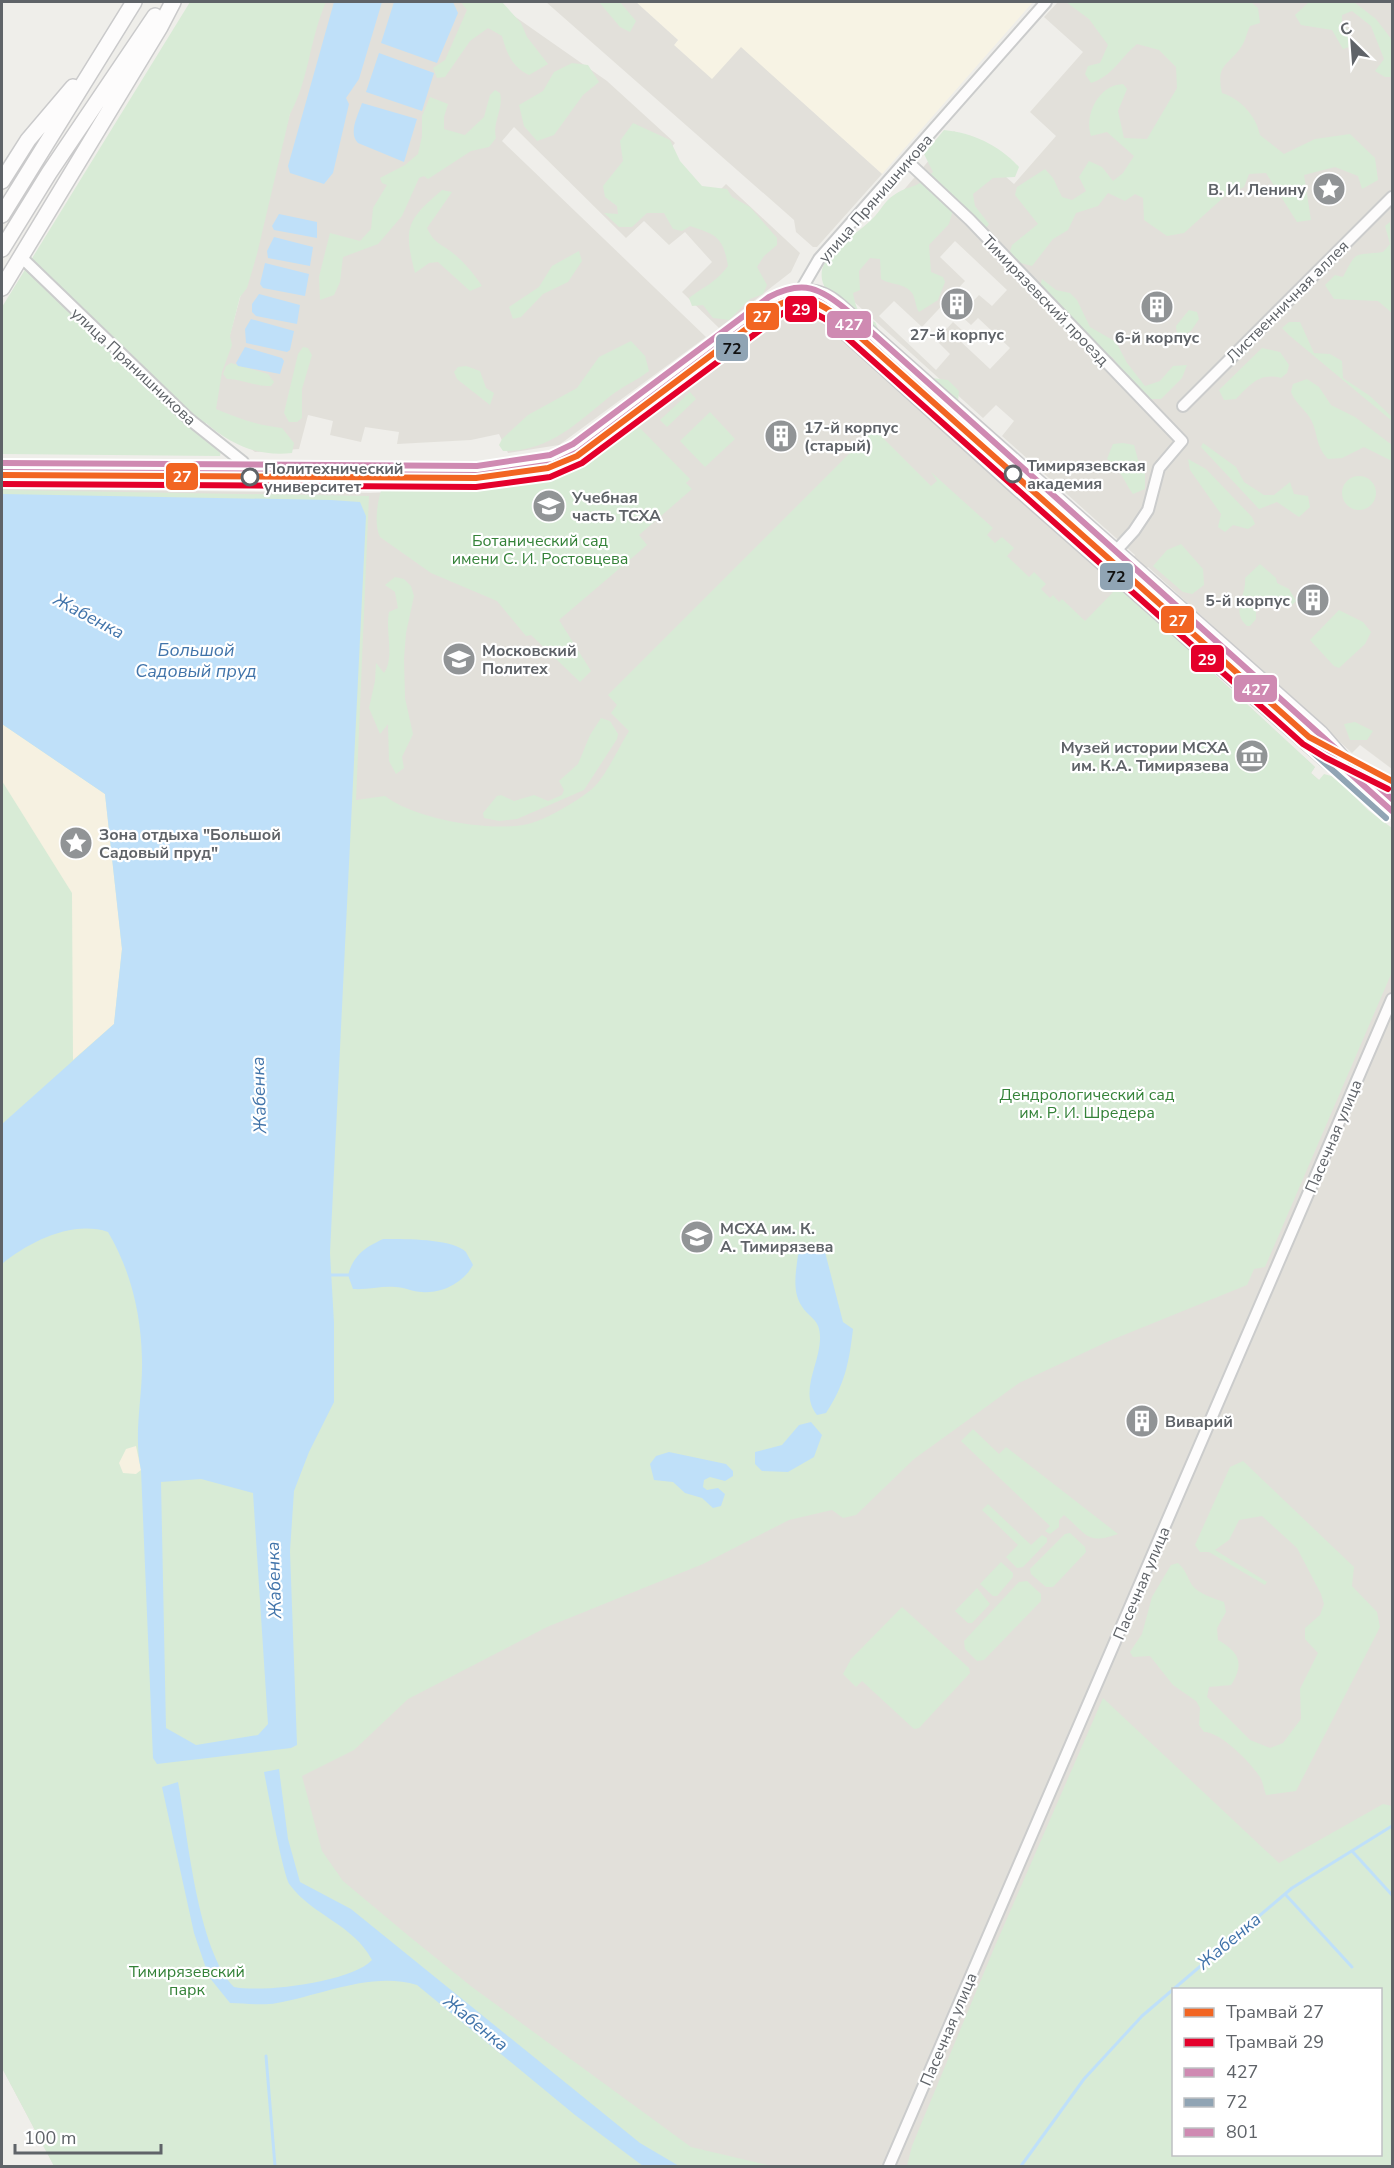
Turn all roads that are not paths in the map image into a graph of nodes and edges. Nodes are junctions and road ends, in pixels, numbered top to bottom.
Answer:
1 (134, 2) edge
2 (165, 2) edge
3 (173, 2) edge
4 (1046, 2) edge
5 (108, 46) junction
6 (907, 161) junction
7 (2, 181) edge
8 (1392, 197) edge
9 (2, 215) edge
10 (2, 249) edge
11 (21, 257) junction
12 (2, 288) edge
13 (798, 295) junction
14 (1183, 406) dead end
15 (2, 472) edge
16 (249, 473) junction
17 (1115, 552) junction
18 (1104, 564) junction
19 (1375, 796) junction
20 (1392, 811) edge
21 (1392, 999) edge
22 (889, 2166) edge

1 - 5 main road
2 - 10 main road
3 - 11 main road
4 - 6 street, улица Прянишникова
5 - 7 main road
5 - 9 main road
6 - 13 street, улица Прянишникова
6 - 17 street, Тимирязевский проезд
8 - 14 street, Лиственничная аллея
11 - 12 main road
11 - 16 street, улица Прянишникова
13 - 16 main road
13 - 17 main road
13 - 18 main road
15 - 16 main road
17 - 18 street
17 - 19 main road
18 - 19 main road
19 - 20 main road
21 - 22 street, Пасечная улица

